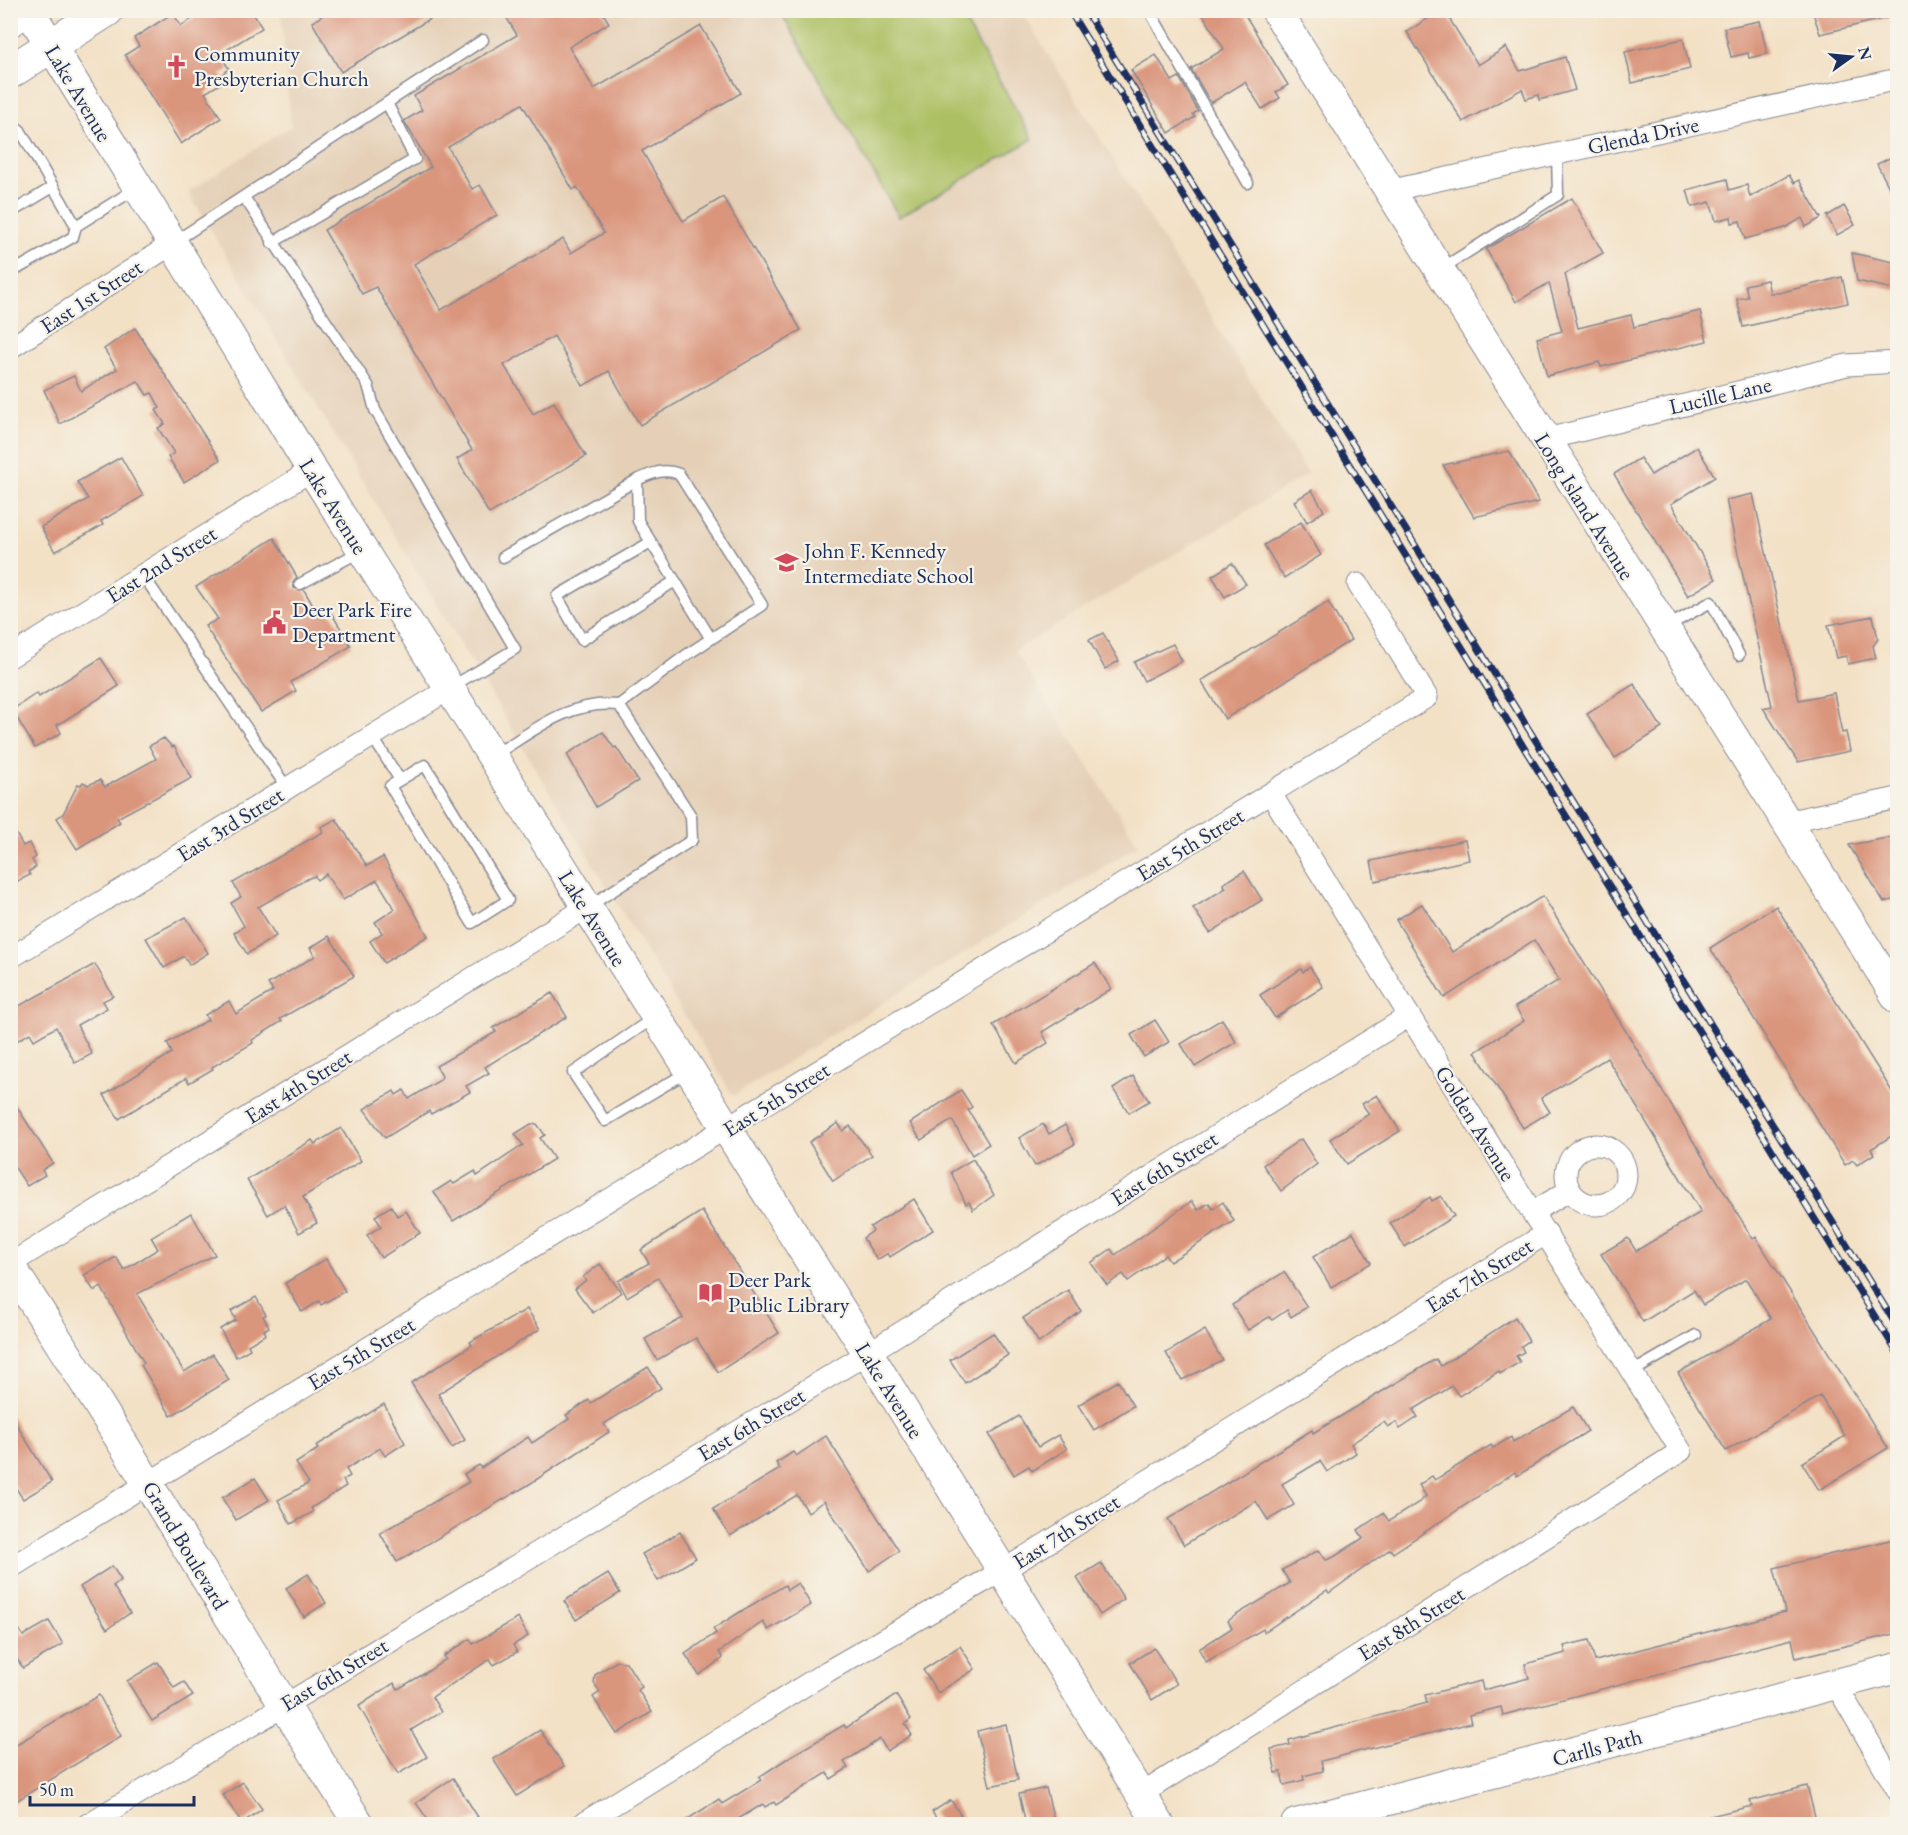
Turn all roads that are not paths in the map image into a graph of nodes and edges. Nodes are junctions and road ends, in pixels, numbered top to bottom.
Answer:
1 (27, 10) edge
2 (107, 10) edge
3 (1149, 10) edge
4 (1276, 10) edge
5 (10, 21) edge
6 (483, 40) dead end
7 (52, 48) junction
8 (10, 72) edge
9 (1898, 79) edge
10 (387, 103) junction
11 (10, 123) edge
12 (1557, 154) junction
13 (1248, 183) dead end
14 (54, 188) junction
15 (137, 188) junction
16 (1388, 191) junction
17 (244, 197) junction
18 (10, 213) edge
19 (76, 226) junction
20 (272, 243) junction
21 (172, 244) junction
22 (1438, 270) junction
23 (10, 273) edge
24 (10, 348) edge
25 (1898, 362) edge
26 (1544, 440) junction
27 (312, 470) junction
28 (637, 480) junction
29 (651, 542) junction
30 (362, 551) junction
31 (503, 557) dead end
32 (143, 575) junction
33 (675, 581) junction
34 (300, 584) dead end
35 (1358, 584) dead end
36 (1663, 628) junction
37 (711, 639) junction
38 (1739, 655) dead end
39 (10, 657) edge
40 (449, 689) junction
41 (619, 705) junction
42 (372, 736) junction
43 (491, 757) junction
44 (400, 780) junction
45 (287, 788) junction
46 (1271, 794) junction
47 (1898, 798) edge
48 (1785, 822) junction
49 (586, 908) junction
50 (10, 958) edge
51 (1898, 999) edge
52 (1409, 1016) junction
53 (655, 1017) junction
54 (689, 1071) junction
55 (726, 1130) junction
56 (1570, 1190) dead end
57 (1533, 1212) junction
58 (1546, 1233) junction
59 (10, 1265) edge
60 (1696, 1335) dead end
61 (868, 1353) junction
62 (1632, 1372) junction
63 (1681, 1451) joint
64 (148, 1483) junction
65 (10, 1568) edge
66 (1002, 1571) junction
67 (1898, 1668) edge
68 (1835, 1683) junction
69 (283, 1705) junction
70 (1898, 1791) edge
71 (1140, 1795) junction
72 (1345, 1819) edge
73 (88, 1824) edge
74 (359, 1824) edge
75 (582, 1824) edge
76 (1159, 1824) edge
77 (1296, 1824) edge

1 - 5 main road
1 - 7 street, Lake Avenue
2 - 7 main road
3 - 13 lane
4 - 16 street, Long Island Avenue
6 - 10 lane
7 - 8 main road
7 - 15 street, Lake Avenue
9 - 12 street, Glenda Drive
10 - 17 lane
10 - 20 lane
11 - 14 lane
12 - 16 street, Glenda Drive
12 - 22 lane
14 - 18 lane
14 - 19 lane
15 - 19 lane
15 - 21 street, Lake Avenue
16 - 22 street, Long Island Avenue
17 - 20 lane
17 - 21 lane
19 - 23 lane
20 - 40 lane
21 - 24 street, East 1st Street
21 - 27 street, Lake Avenue
22 - 26 street, Long Island Avenue
25 - 26 street, Lucille Lane
26 - 36 street, Long Island Avenue
27 - 30 street, Lake Avenue
27 - 32 street, East 2nd Street
28 - 29 lane
28 - 31 lane
28 - 37 lane
29 - 33 lane
29 - 33 lane
30 - 34 lane
30 - 40 street, Lake Avenue
32 - 39 street, East 2nd Street
32 - 45 lane
33 - 37 lane
35 - 46 street, East 5th Street
36 - 38 lane
36 - 48 street, Long Island Avenue
37 - 41 lane
40 - 42 street, East 3rd Street
40 - 43 street, Lake Avenue
41 - 43 lane
41 - 49 lane
42 - 44 lane
42 - 45 street, East 3rd Street
43 - 49 street, Lake Avenue
44 - 44 lane
45 - 50 street, East 3rd Street
46 - 52 street, Golden Avenue
46 - 55 street, East 5th Street
47 - 48 street
48 - 51 street, Long Island Avenue
49 - 53 street, Lake Avenue
49 - 59 street, East 4th Street
52 - 57 street, Golden Avenue
52 - 61 street, East 6th Street
53 - 54 street, Lake Avenue
53 - 54 lane
54 - 55 street, Lake Avenue
55 - 61 street, Lake Avenue
55 - 64 street, East 5th Street
56 - 57 street
57 - 58 street, Golden Avenue
58 - 62 street, Golden Avenue
58 - 66 street, East 7th Street
59 - 64 street, Grand Boulevard
60 - 62 lane
61 - 66 street, Lake Avenue
61 - 69 street, East 6th Street
62 - 63 street, Golden Avenue
63 - 71 street, East 8th Street
64 - 65 street, East 5th Street
64 - 69 street, Grand Boulevard
66 - 71 street, Lake Avenue
66 - 75 street, East 7th Street
67 - 68 street, Carlls Path
68 - 70 street
68 - 72 street, Carlls Path
69 - 73 street, East 6th Street
69 - 74 street, Grand Boulevard
71 - 76 street, Lake Avenue
72 - 77 street, Carlls Path

